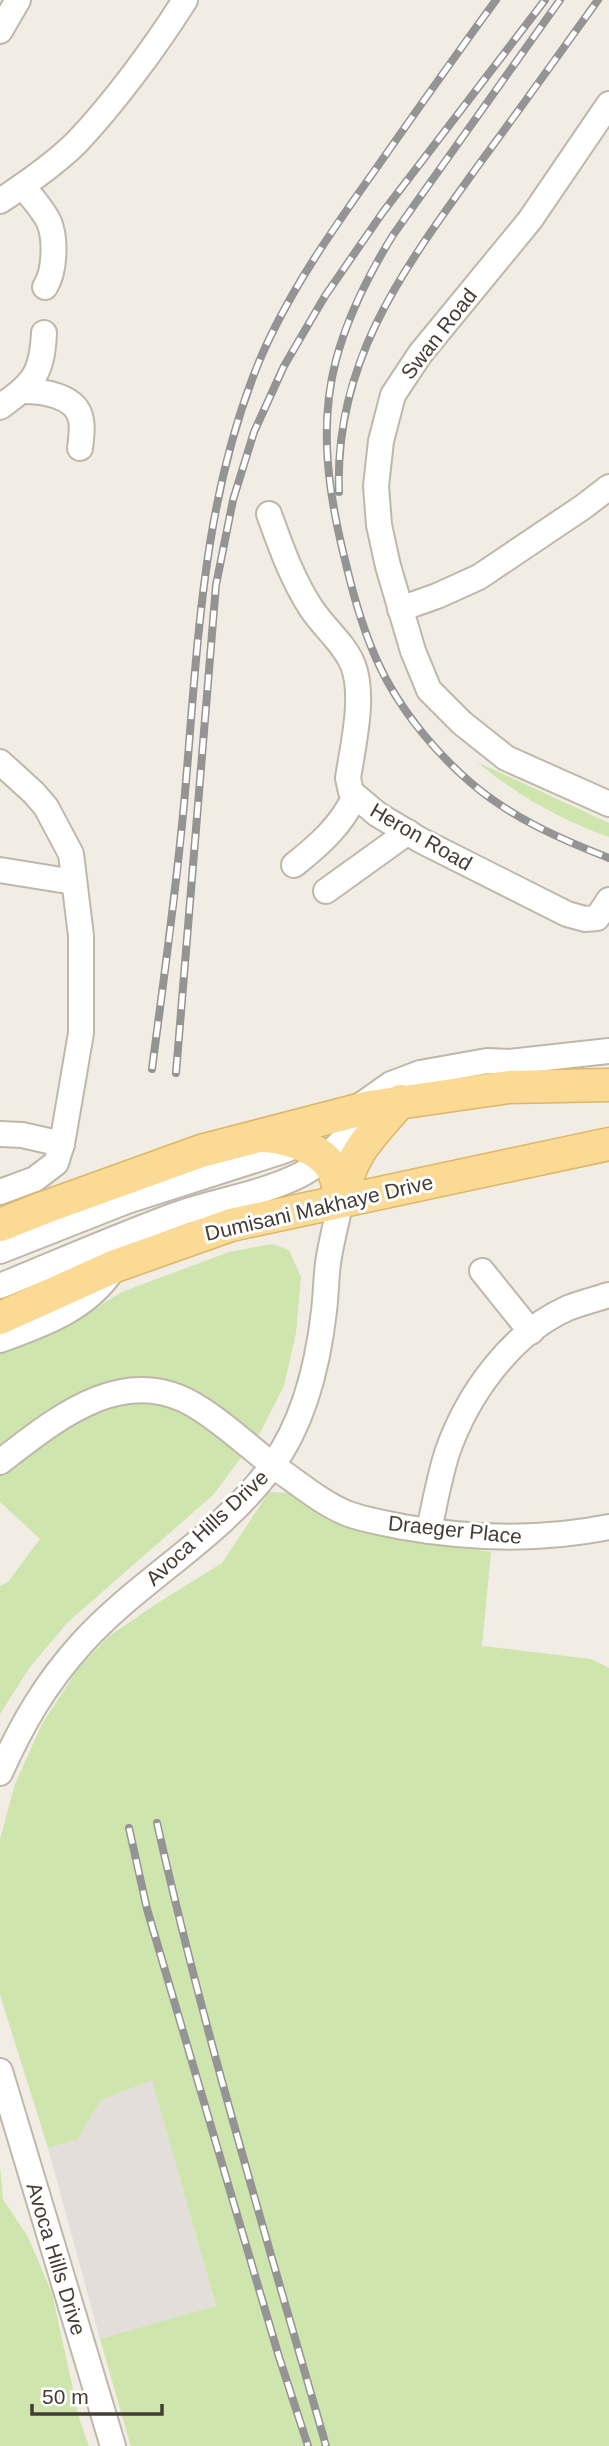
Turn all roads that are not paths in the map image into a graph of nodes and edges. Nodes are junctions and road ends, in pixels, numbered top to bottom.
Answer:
1 (18, 0) edge
2 (185, 0) edge
3 (0, 31) edge
4 (609, 104) edge
5 (23, 186) junction
6 (0, 201) edge
7 (46, 287) dead end
8 (44, 333) dead end
9 (22, 391) junction
10 (0, 407) edge
11 (80, 448) dead end
12 (609, 486) edge
13 (269, 514) dead end
14 (400, 609) junction
15 (0, 762) edge
16 (355, 796) junction
17 (609, 804) edge
18 (408, 832) junction
19 (294, 865) dead end
20 (0, 870) edge
21 (74, 882) junction
22 (326, 891) dead end
23 (609, 900) edge
24 (609, 1051) edge
25 (509, 1062) junction
26 (609, 1085) edge
27 (392, 1103) junction
28 (352, 1112) junction
29 (0, 1134) edge
30 (259, 1135) junction
31 (609, 1144) edge
32 (312, 1152) junction
33 (59, 1154) junction
34 (0, 1192) edge
35 (341, 1200) junction
36 (43, 1208) junction
37 (0, 1210) edge
38 (0, 1225) edge
39 (0, 1251) edge
40 (115, 1266) junction
41 (482, 1271) dead end
42 (0, 1286) edge
43 (609, 1295) edge
44 (0, 1318) edge
45 (531, 1332) junction
46 (0, 1340) edge
47 (0, 1462) edge
48 (273, 1465) junction
49 (609, 1527) edge
50 (429, 1531) junction
51 (0, 1773) edge
52 (0, 2071) edge
53 (4, 2099) edge
54 (113, 2446) edge

1 - 3 street
2 - 5 street
4 - 14 street, Swan Road
5 - 6 street
5 - 7 street
8 - 9 street
9 - 10 street
9 - 11 street
12 - 14 street
13 - 16 street, Heron Road
14 - 17 street, Swan Road
15 - 21 street
16 - 18 street, Heron Road
16 - 19 street
18 - 22 street
18 - 23 street, Heron Road
20 - 21 street
21 - 33 street
24 - 25 street
25 - 27 street
25 - 28 street
26 - 27 main road
27 - 28 main road
27 - 32 street
27 - 35 main road
28 - 30 main road
28 - 32 street
29 - 33 street
30 - 32 main road
30 - 36 main road
31 - 35 main road, Dumisani Makhaye Drive
32 - 35 main road
32 - 39 street
32 - 42 street
33 - 34 street
35 - 40 main road, Dumisani Makhaye Drive
35 - 48 street, Avoca Hills Drive
36 - 37 street
36 - 38 main road
40 - 44 main road, Dumisani Makhaye Drive
40 - 46 street
41 - 45 street
43 - 45 street
45 - 50 street
47 - 48 street, Draeger Place
48 - 50 street, Draeger Place
48 - 51 street, Avoca Hills Drive
49 - 50 street, Draeger Place
52 - 53 street, Avoca Hills Drive
53 - 54 street, Avoca Hills Drive

